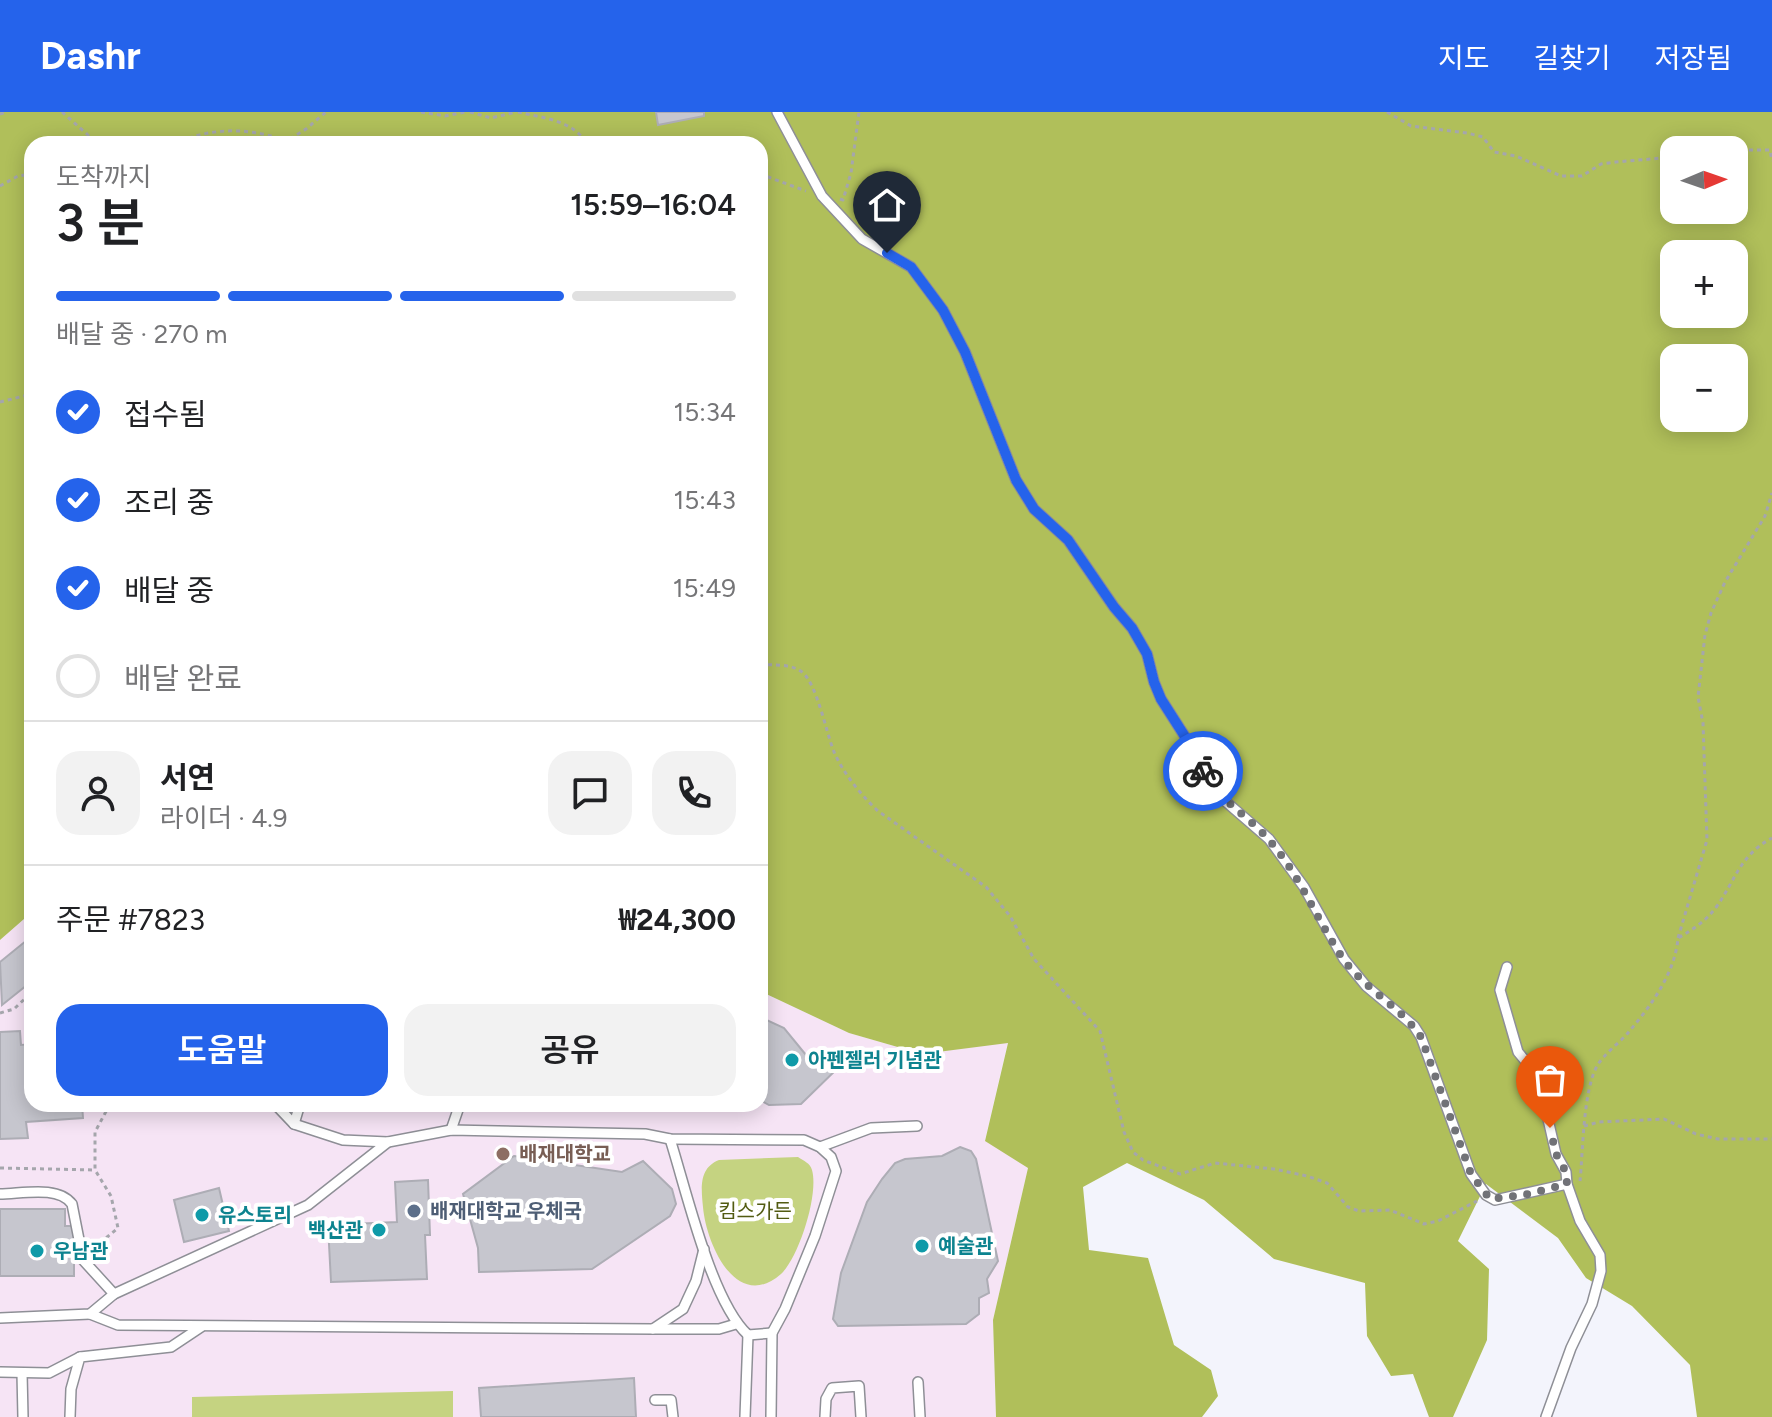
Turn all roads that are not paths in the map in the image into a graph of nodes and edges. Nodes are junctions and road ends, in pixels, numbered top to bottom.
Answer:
1 (777, 112) edge
2 (1507, 967) dead end
3 (283, 1112) edge
4 (298, 1112) edge
5 (457, 1112) edge
6 (294, 1124) junction
7 (917, 1126) dead end
8 (451, 1130) junction
9 (670, 1139) junction
10 (388, 1142) junction
11 (820, 1147) junction
12 (1567, 1184) junction
13 (0, 1194) edge
14 (704, 1249) junction
15 (114, 1294) junction
16 (90, 1314) junction
17 (0, 1318) edge
18 (736, 1324) junction
19 (202, 1326) junction
20 (653, 1329) junction
21 (772, 1333) junction
22 (748, 1335) junction
23 (80, 1357) junction
24 (0, 1372) edge
25 (22, 1373) junction
26 (918, 1382) dead end
27 (655, 1400) dead end
28 (23, 1417) edge
29 (70, 1417) edge
30 (673, 1417) edge
31 (745, 1417) edge
32 (771, 1417) edge
33 (825, 1417) edge
34 (861, 1417) edge
35 (920, 1417) edge
36 (1546, 1417) edge

1 - 12 lane
2 - 12 lane
3 - 6 lane
4 - 6 lane
5 - 8 lane
6 - 10 lane
7 - 11 lane
8 - 9 lane
8 - 10 lane
9 - 11 lane
9 - 14 lane
10 - 15 lane
11 - 21 lane
12 - 36 lane
13 - 15 lane
14 - 18 lane
14 - 20 lane
15 - 16 lane
16 - 17 lane
16 - 19 lane
18 - 20 lane
18 - 22 lane
19 - 20 lane
19 - 23 lane
21 - 22 lane
21 - 32 lane
22 - 31 lane
23 - 25 lane
23 - 29 lane
24 - 25 lane
25 - 28 lane
26 - 35 lane
27 - 30 lane
33 - 34 lane

